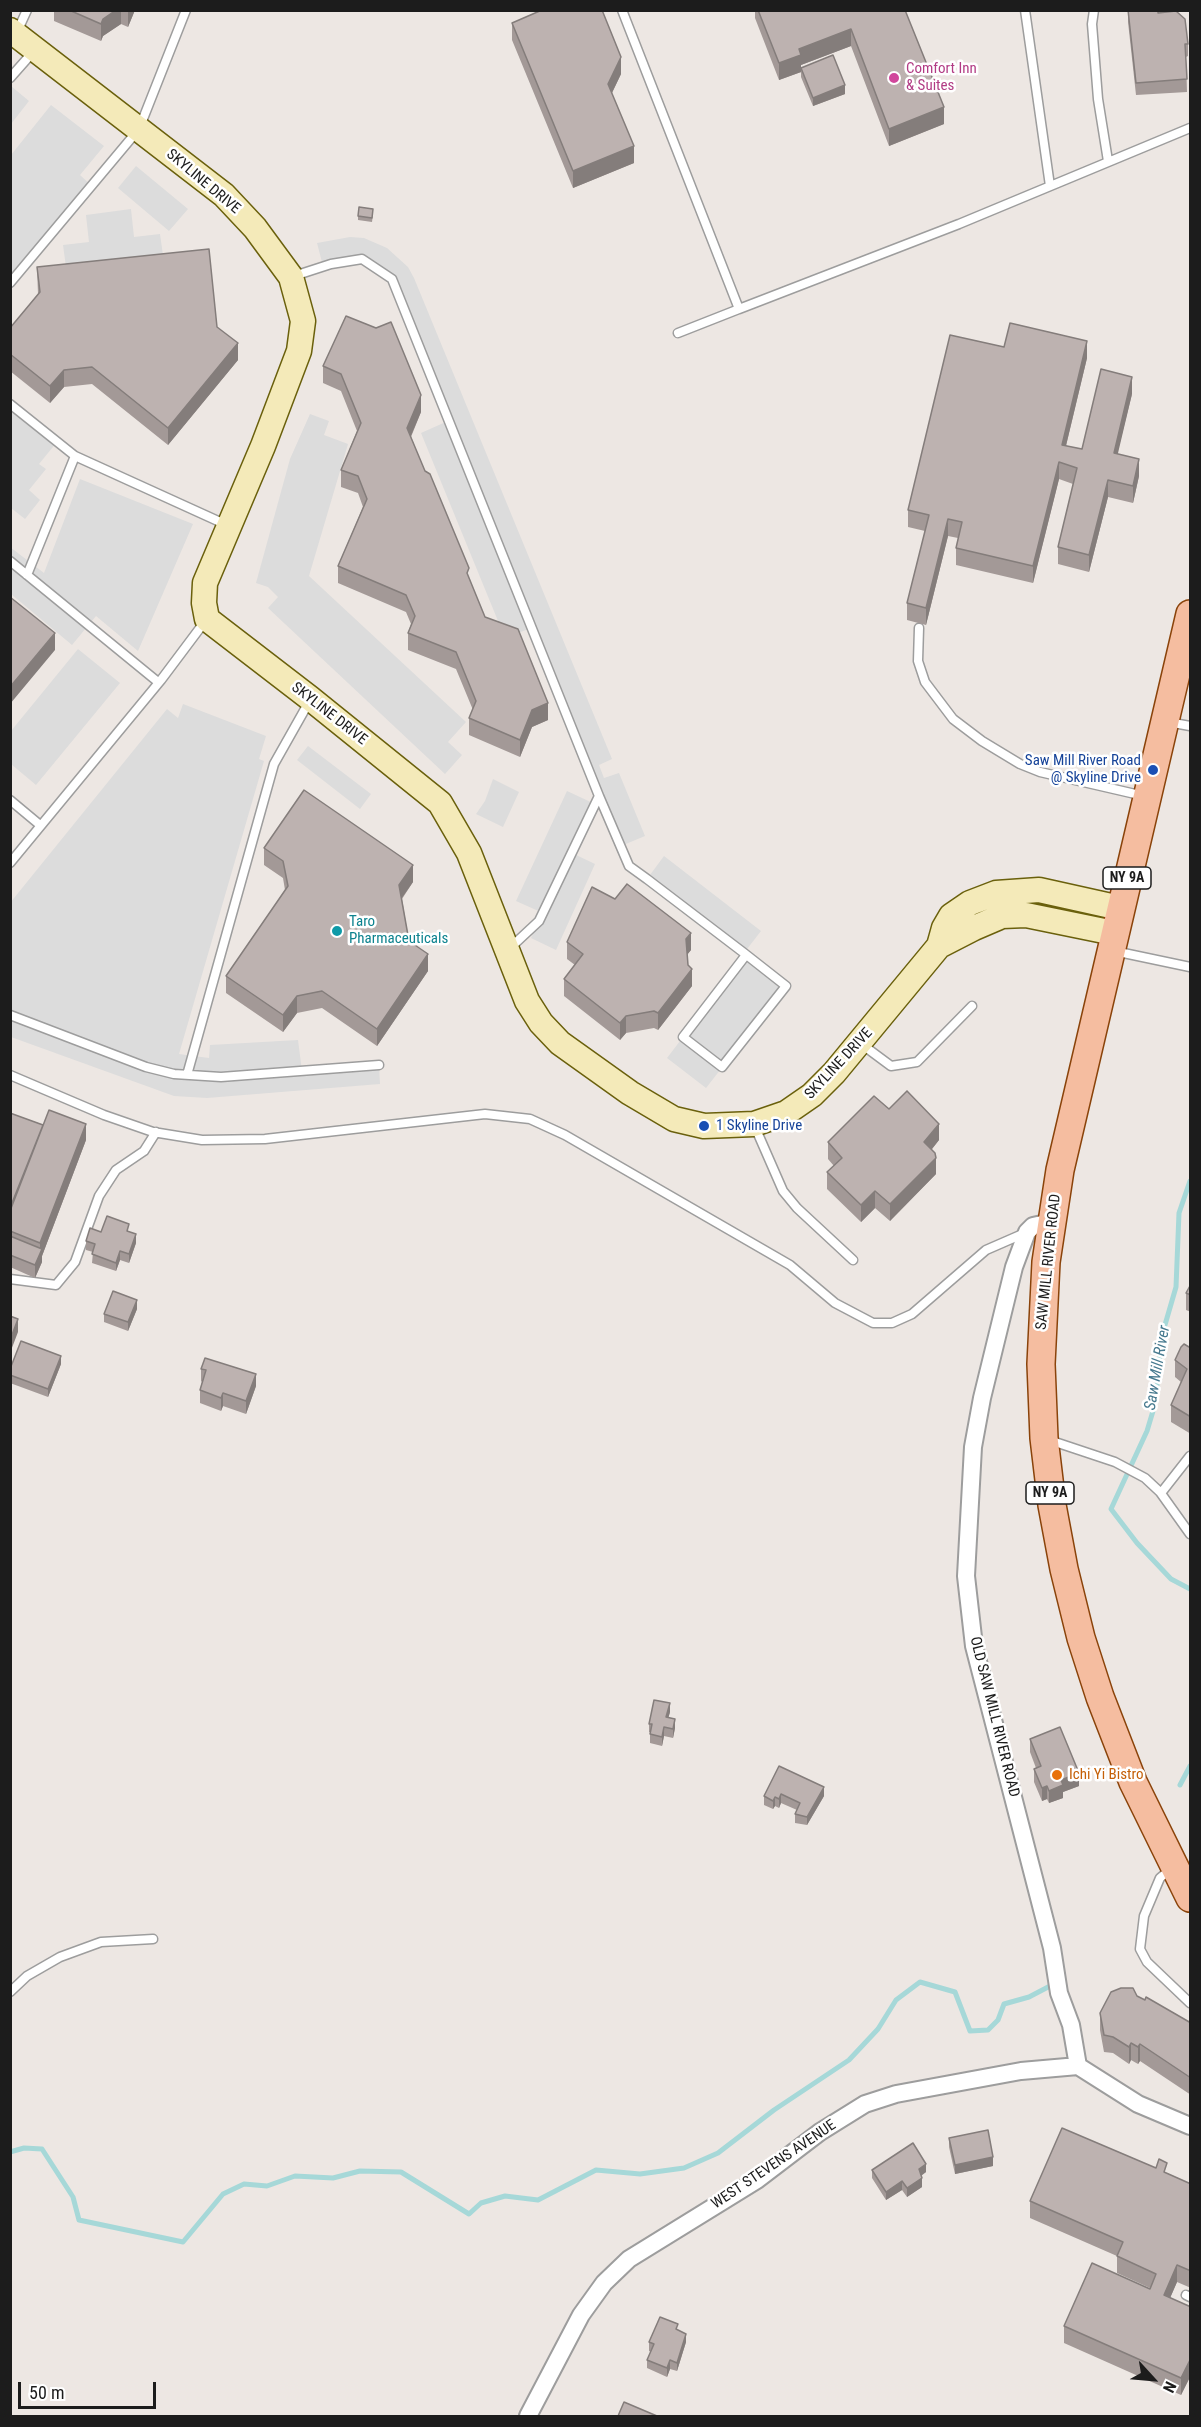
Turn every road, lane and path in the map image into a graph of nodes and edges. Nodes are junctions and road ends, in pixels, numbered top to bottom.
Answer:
1 (27, 10) edge
2 (186, 10) edge
3 (622, 10) edge
4 (1025, 10) edge
5 (1094, 10) edge
6 (14, 32) edge
7 (36, 49) junction
8 (10, 78) edge
9 (1191, 128) edge
10 (139, 129) junction
11 (1108, 161) junction
12 (1050, 186) junction
13 (291, 277) junction
14 (10, 283) edge
15 (739, 309) junction
16 (678, 333) dead end
17 (10, 404) edge
18 (75, 456) junction
19 (229, 526) junction
20 (10, 561) edge
21 (27, 575) junction
22 (1190, 618) edge
23 (207, 619) junction
24 (919, 628) dead end
25 (158, 682) junction
26 (311, 699) junction
27 (1178, 723) edge
28 (599, 796) junction
29 (1147, 797) junction
30 (10, 800) edge
31 (40, 825) junction
32 (10, 862) edge
33 (1115, 930) junction
34 (507, 951) junction
35 (746, 955) junction
36 (1191, 967) edge
37 (972, 1006) dead end
38 (10, 1015) edge
39 (860, 1043) junction
40 (379, 1065) dead end
41 (10, 1075) edge
42 (187, 1076) junction
43 (754, 1124) junction
44 (156, 1132) junction
45 (1039, 1227) junction
46 (853, 1260) dead end
47 (10, 1279) edge
48 (1044, 1438) junction
49 (1191, 1456) edge
50 (1161, 1493) junction
51 (1191, 1534) edge
52 (1173, 1867) junction
53 (1191, 1898) edge
54 (153, 1939) dead end
55 (10, 1992) edge
56 (1191, 2003) edge
57 (1078, 2066) junction
58 (1191, 2126) edge
59 (528, 2416) edge

1 - 6 lane
2 - 10 lane
3 - 15 lane
4 - 12 lane
5 - 11 lane
6 - 7 street, SKYLINE DRIVE
7 - 8 lane
7 - 10 street, SKYLINE DRIVE
9 - 11 lane
10 - 13 street, SKYLINE DRIVE
10 - 14 lane
11 - 12 lane
12 - 15 lane
13 - 19 street, SKYLINE DRIVE
13 - 28 lane
15 - 16 lane
17 - 18 lane
18 - 19 lane
18 - 21 lane
19 - 23 street, SKYLINE DRIVE
20 - 21 lane
21 - 25 lane
22 - 27 main road, SAW MILL RIVER ROAD / NY 9A
23 - 25 lane
23 - 26 street, SKYLINE DRIVE
24 - 29 lane
25 - 31 lane
26 - 34 street, SKYLINE DRIVE
26 - 42 lane
27 - 29 main road, SAW MILL RIVER ROAD / NY 9A
28 - 34 lane
28 - 35 lane
29 - 33 main road, SAW MILL RIVER ROAD / NY 9A
30 - 31 lane
31 - 32 lane
33 - 36 lane
33 - 39 street, SKYLINE DRIVE
33 - 45 main road, SAW MILL RIVER ROAD / NY 9A
34 - 43 street, SKYLINE DRIVE
35 - 35 lane
37 - 39 lane
38 - 42 lane
39 - 43 street, SKYLINE DRIVE
40 - 42 lane
41 - 44 lane
43 - 46 lane
44 - 45 lane
44 - 47 lane
45 - 48 main road, SAW MILL RIVER ROAD / NY 9A
45 - 57 street, OLD SAW MILL RIVER ROAD
48 - 50 lane
48 - 52 main road, SAW MILL RIVER ROAD / NY 9A
49 - 50 lane
50 - 51 lane
52 - 53 main road, SAW MILL RIVER ROAD / NY 9A
52 - 56 lane
54 - 55 lane
57 - 58 street
57 - 59 street, WEST STEVENS AVENUE

